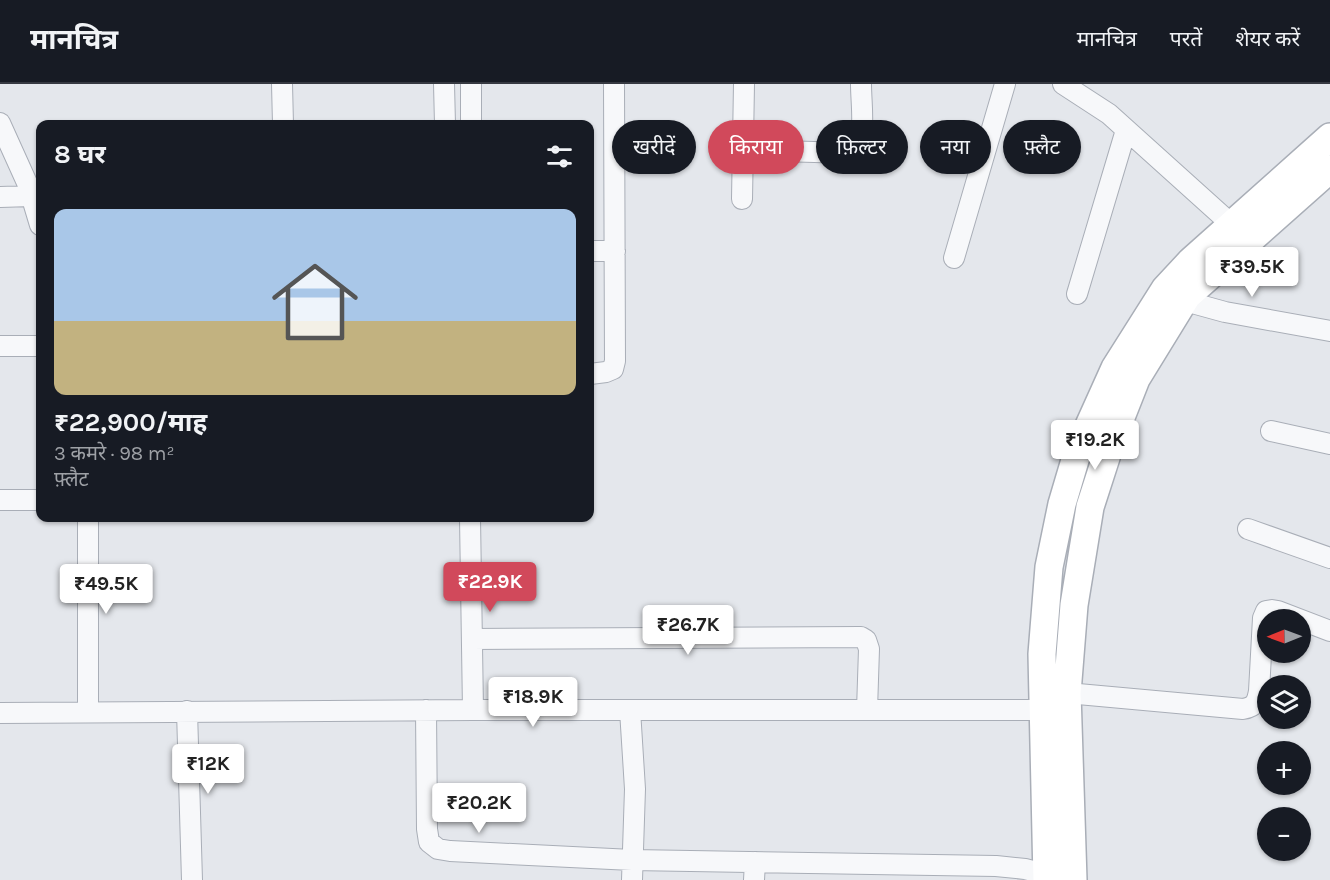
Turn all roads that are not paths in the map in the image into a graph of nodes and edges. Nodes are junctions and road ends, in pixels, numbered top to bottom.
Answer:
1 (282, 84) edge
2 (444, 84) edge
3 (471, 84) edge
4 (614, 84) edge
5 (744, 84) edge
6 (861, 84) edge
7 (1005, 84) edge
8 (1063, 84) edge
9 (283, 120) edge
10 (445, 120) edge
11 (471, 120) edge
12 (743, 120) edge
13 (0, 123) edge
14 (1126, 130) junction
15 (1330, 137) edge
16 (804, 152) edge
17 (1330, 169) edge
18 (743, 174) edge
19 (33, 189) edge
20 (0, 197) edge
21 (742, 199) dead end
22 (36, 204) edge
23 (1240, 233) junction
24 (594, 251) edge
25 (615, 251) junction
26 (954, 258) dead end
27 (1077, 294) dead end
28 (1175, 295) junction
29 (1330, 331) edge
30 (0, 346) edge
31 (36, 346) edge
32 (594, 374) edge
33 (1271, 431) dead end
34 (1330, 444) edge
35 (0, 500) edge
36 (36, 500) edge
37 (88, 522) edge
38 (470, 522) edge
39 (1248, 529) dead end
40 (1330, 558) edge
41 (1330, 631) edge
42 (472, 639) junction
43 (1059, 704) junction
44 (426, 710) junction
45 (473, 710) junction
46 (630, 710) junction
47 (867, 710) junction
48 (187, 711) junction
49 (0, 712) edge
50 (88, 712) junction
51 (632, 860) junction
52 (754, 871) edge
53 (1059, 879) edge
54 (192, 880) edge
55 (632, 880) edge

1 - 9 street
2 - 10 street
3 - 11 street
4 - 25 street
5 - 12 street
6 - 16 street
7 - 26 street
8 - 14 street
13 - 19 street
14 - 23 street
14 - 27 street
15 - 23 street
17 - 23 street
18 - 21 street
19 - 20 street
19 - 22 street
23 - 28 street
24 - 25 street
25 - 32 street
28 - 29 street
28 - 43 street
30 - 31 street
33 - 34 street
35 - 36 street
37 - 50 street
38 - 42 street
39 - 40 street
41 - 43 street
42 - 45 street
42 - 47 street
43 - 47 street
43 - 53 street
44 - 45 street
44 - 48 street
44 - 51 street
45 - 46 street
46 - 47 street
46 - 51 street
48 - 50 street
48 - 54 street
49 - 50 street
51 - 52 street
51 - 55 street
52 - 53 street

